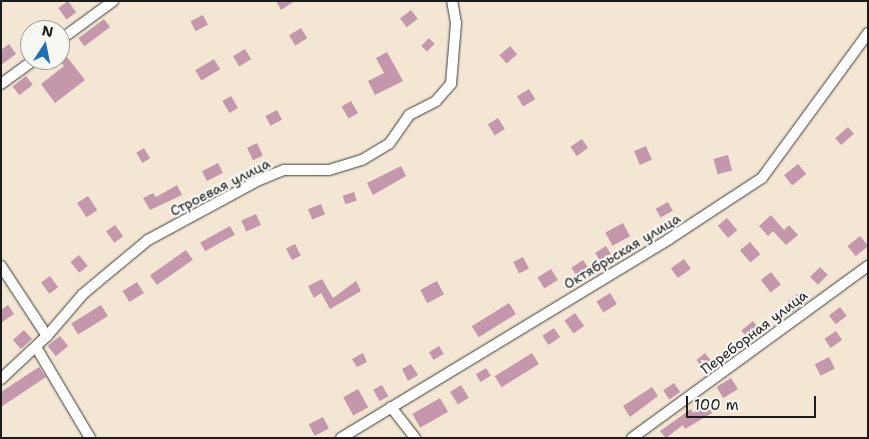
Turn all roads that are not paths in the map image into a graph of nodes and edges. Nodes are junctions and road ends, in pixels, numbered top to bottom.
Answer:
1 (113, 1) edge
2 (452, 1) edge
3 (70, 33) edge
4 (868, 33) edge
5 (20, 70) edge
6 (1, 84) edge
7 (1, 266) edge
8 (868, 266) edge
9 (47, 336) junction
10 (36, 347) junction
11 (1, 379) edge
12 (391, 407) junction
13 (90, 438) edge
14 (341, 438) edge
15 (415, 438) edge
16 (632, 438) edge

1 - 3 street
2 - 9 street, Строевая улица
4 - 12 street, Октябрьская улица
5 - 6 street
7 - 9 street
8 - 16 street, Переборная улица
9 - 10 street, Строевая улица
10 - 11 street, Строевая улица
10 - 13 street
12 - 14 street, Октябрьская улица
12 - 15 street

